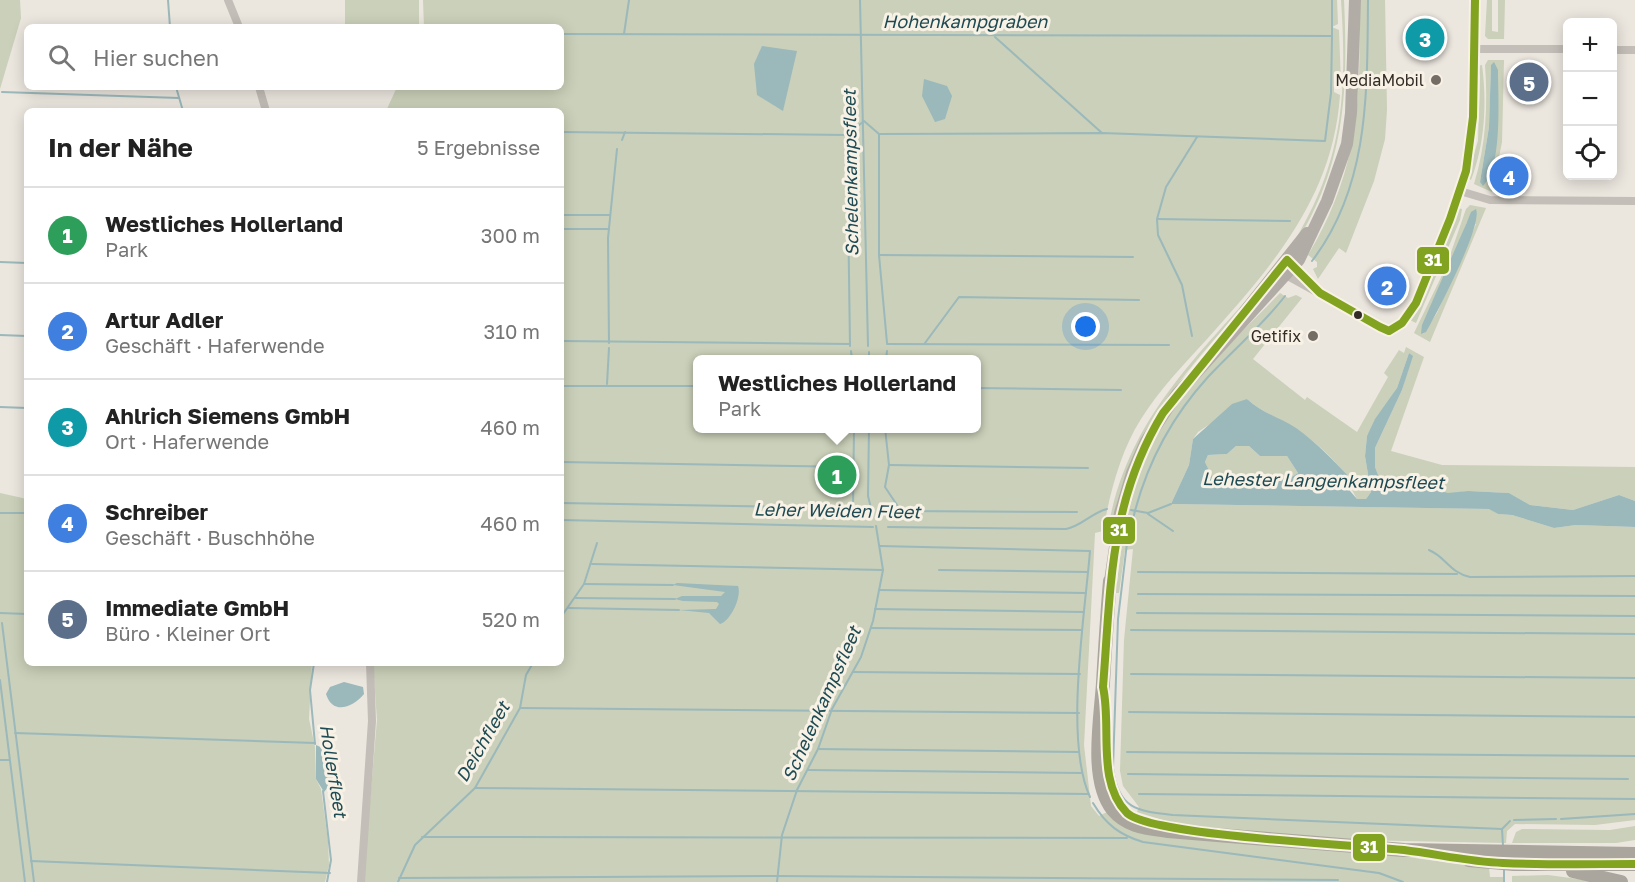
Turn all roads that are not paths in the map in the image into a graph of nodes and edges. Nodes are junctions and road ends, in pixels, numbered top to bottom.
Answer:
1 (228, 0) edge
2 (1347, 0) edge
3 (1355, 0) edge
4 (1475, 0) edge
5 (238, 24) edge
6 (1353, 37) junction
7 (1474, 48) junction
8 (1563, 49) edge
9 (1617, 50) edge
10 (1635, 50) edge
11 (259, 90) edge
12 (265, 108) edge
13 (1460, 191) junction
14 (1635, 201) edge
15 (1287, 268) junction
16 (1110, 581) joint
17 (370, 666) edge
18 (1635, 847) edge
19 (1592, 853) junction
20 (1635, 854) edge
21 (1507, 858) junction
22 (1635, 864) edge
23 (1558, 865) junction
24 (361, 882) edge
25 (1621, 882) edge

1 - 5 street
2 - 6 main road
3 - 6 main road
4 - 7 street
6 - 15 main road
7 - 8 street
7 - 13 street
9 - 10 street
11 - 12 street
13 - 14 street
13 - 15 street
15 - 16 main road
16 - 21 highway
17 - 24 street
18 - 19 highway
19 - 20 highway
19 - 21 highway
21 - 23 highway
22 - 23 highway
23 - 25 highway

